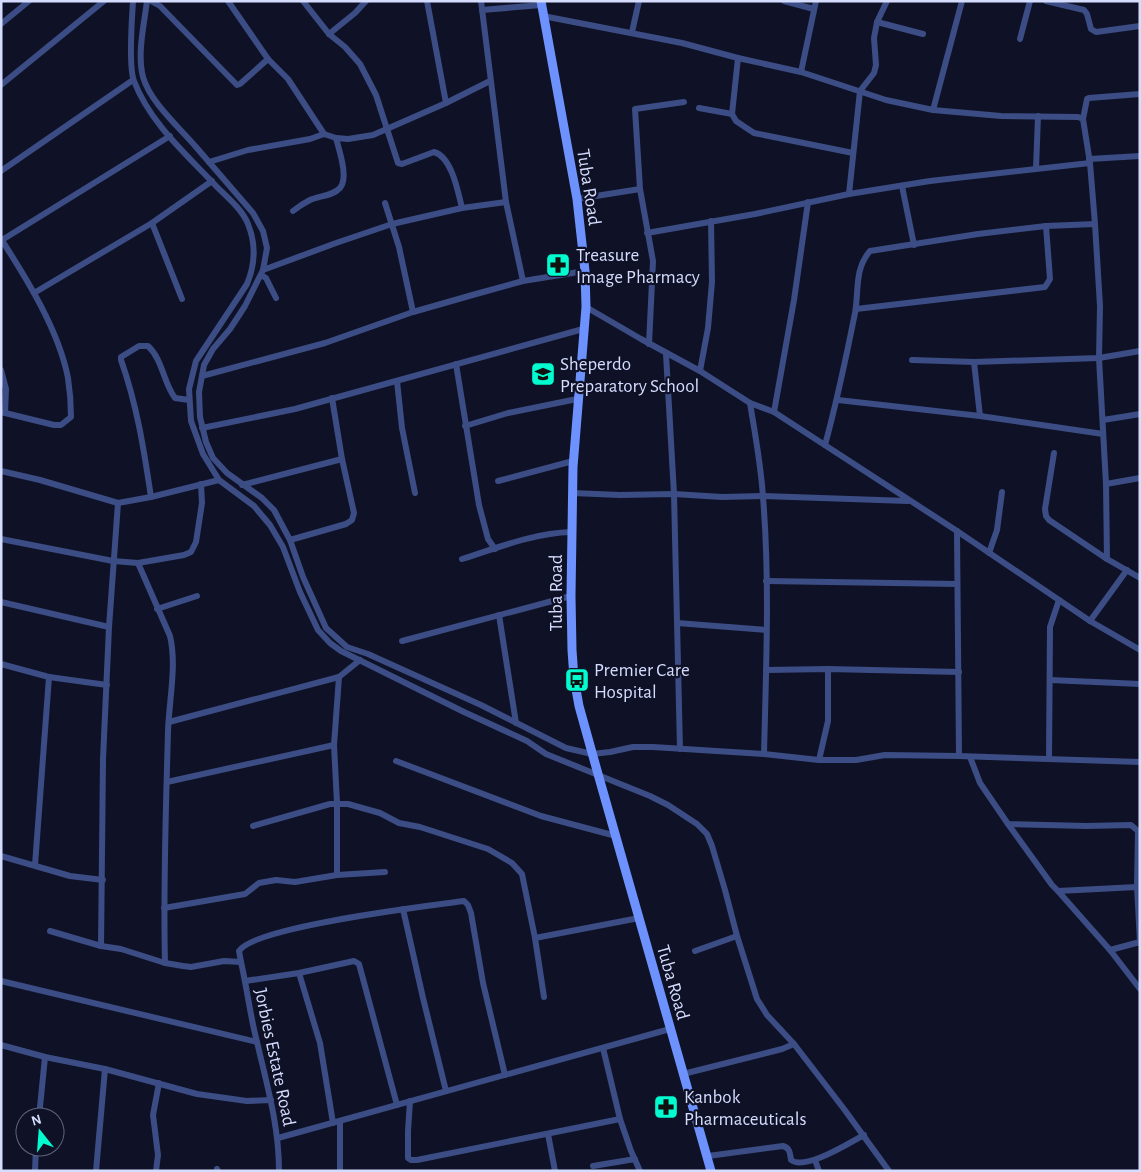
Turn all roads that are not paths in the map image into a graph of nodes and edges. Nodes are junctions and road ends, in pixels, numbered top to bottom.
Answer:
1 (29, 1) edge
2 (104, 1) edge
3 (133, 1) edge
4 (147, 1) edge
5 (151, 1) edge
6 (228, 1) edge
7 (303, 1) edge
8 (366, 1) edge
9 (427, 1) edge
10 (480, 1) edge
11 (639, 1) edge
12 (784, 1) edge
13 (816, 1) edge
14 (887, 1) edge
15 (962, 1) edge
16 (1030, 1) edge
17 (1046, 1) edge
18 (541, 3) edge
19 (814, 9) junction
20 (482, 10) junction
21 (543, 16) junction
22 (877, 22) junction
23 (1, 24) edge
24 (1140, 26) edge
25 (632, 32) junction
26 (329, 34) junction
27 (923, 34) dead end
28 (1020, 39) dead end
29 (268, 58) junction
30 (738, 58) junction
31 (801, 72) junction
32 (133, 80) junction
33 (490, 81) junction
34 (1, 86) edge
35 (860, 91) junction
36 (1140, 94) edge
37 (684, 102) dead end
38 (446, 103) junction
39 (699, 108) dead end
40 (933, 110) junction
41 (732, 114) junction
42 (1038, 116) junction
43 (1083, 119) junction
44 (386, 129) junction
45 (324, 134) junction
46 (170, 136) junction
47 (336, 138) junction
48 (852, 153) junction
49 (1140, 156) edge
50 (1090, 161) junction
51 (208, 162) junction
52 (1036, 169) junction
53 (1, 171) edge
54 (212, 181) junction
55 (902, 186) junction
56 (640, 189) junction
57 (849, 194) junction
58 (576, 199) junction
59 (506, 202) junction
60 (808, 202) junction
61 (385, 203) dead end
62 (462, 208) junction
63 (293, 211) dead end
64 (711, 221) junction
65 (152, 223) junction
66 (392, 224) junction
67 (1095, 224) junction
68 (1046, 226) junction
69 (647, 232) junction
70 (2, 239) edge
71 (914, 245) junction
72 (585, 271) junction
73 (262, 273) junction
74 (524, 281) junction
75 (34, 292) junction
76 (276, 298) dead end
77 (182, 299) dead end
78 (586, 307) junction
79 (856, 309) junction
80 (413, 312) junction
81 (583, 329) junction
82 (649, 344) junction
83 (1140, 351) edge
84 (666, 354) junction
85 (1099, 358) junction
86 (912, 360) dead end
87 (974, 362) junction
88 (456, 364) junction
89 (1, 370) edge
90 (700, 371) junction
91 (202, 376) junction
92 (397, 381) junction
93 (332, 398) junction
94 (577, 399) junction
95 (190, 400) junction
96 (838, 400) junction
97 (750, 403) junction
98 (774, 412) junction
99 (3, 413) edge
100 (1140, 414) edge
101 (980, 416) junction
102 (1103, 420) junction
103 (465, 426) junction
104 (202, 428) junction
105 (1103, 434) junction
106 (826, 445) junction
107 (1054, 453) dead end
108 (342, 460) junction
109 (573, 461) junction
110 (1, 470) edge
111 (1140, 478) edge
112 (219, 480) junction
113 (498, 481) dead end
114 (201, 484) junction
115 (1106, 484) junction
116 (242, 485) junction
117 (1002, 492) dead end
118 (415, 493) dead end
119 (572, 493) junction
120 (674, 494) junction
121 (764, 496) junction
122 (152, 497) junction
123 (909, 501) junction
124 (118, 503) junction
125 (957, 531) junction
126 (571, 532) junction
127 (1, 540) edge
128 (290, 540) junction
129 (495, 549) junction
130 (989, 553) junction
131 (1108, 559) junction
132 (462, 560) dead end
133 (113, 561) junction
134 (138, 562) junction
135 (1127, 570) junction
136 (1140, 578) edge
137 (766, 581) junction
138 (957, 584) junction
139 (197, 596) dead end
140 (570, 596) junction
141 (1059, 600) junction
142 (1, 602) edge
143 (157, 609) junction
144 (499, 615) junction
145 (1090, 621) junction
146 (677, 623) junction
147 (109, 627) junction
148 (766, 630) junction
149 (402, 641) dead end
150 (1140, 650) edge
151 (360, 660) junction
152 (1, 664) edge
153 (828, 668) junction
154 (766, 670) junction
155 (959, 672) junction
156 (49, 677) junction
157 (339, 677) junction
158 (1050, 680) junction
159 (1140, 684) edge
160 (107, 685) junction
161 (168, 722) junction
162 (516, 723) junction
163 (334, 745) junction
164 (680, 749) junction
165 (592, 754) junction
166 (764, 754) junction
167 (959, 756) junction
168 (970, 757) junction
169 (1049, 759) junction
170 (819, 760) junction
171 (396, 761) dead end
172 (1140, 762) edge
173 (598, 774) junction
174 (167, 782) junction
175 (337, 803) junction
176 (1008, 824) junction
177 (254, 826) dead end
178 (616, 836) junction
179 (1, 856) edge
180 (35, 865) junction
181 (385, 872) dead end
182 (337, 874) junction
183 (103, 880) junction
184 (1137, 887) junction
185 (1058, 891) junction
186 (164, 908) junction
187 (403, 909) junction
188 (639, 918) junction
189 (50, 931) dead end
190 (737, 936) junction
191 (535, 938) junction
192 (101, 946) junction
193 (1110, 950) junction
194 (695, 951) dead end
195 (165, 962) junction
196 (241, 962) junction
197 (299, 973) junction
198 (1, 981) edge
199 (245, 981) junction
200 (1140, 989) edge
201 (544, 996) dead end
202 (670, 1029) junction
203 (256, 1042) junction
204 (794, 1044) junction
205 (1, 1045) edge
206 (603, 1048) junction
207 (45, 1057) junction
208 (105, 1069) junction
209 (683, 1074) junction
210 (505, 1075) junction
211 (159, 1083) junction
212 (446, 1091) junction
213 (271, 1100) junction
214 (410, 1101) junction
215 (397, 1105) junction
216 (40, 1107) edge
217 (620, 1119) junction
218 (336, 1122) junction
219 (548, 1134) junction
220 (864, 1135) junction
221 (278, 1138) junction
222 (708, 1156) junction
223 (36, 1157) edge
224 (635, 1159) junction
225 (791, 1160) junction
226 (815, 1160) junction
227 (593, 1166) dead end
228 (36, 1171) edge
229 (96, 1171) edge
230 (156, 1171) edge
231 (279, 1171) edge
232 (340, 1171) edge
233 (555, 1171) edge
234 (640, 1171) edge
235 (711, 1171) edge
236 (794, 1171) edge
237 (819, 1171) edge
238 (889, 1171) edge

1 - 23 street
2 - 34 street
3 - 32 street
4 - 51 street
5 - 29 street
6 - 29 street
7 - 26 street
8 - 26 street
9 - 38 street
10 - 20 street
11 - 25 street
12 - 19 street
13 - 19 street
14 - 22 street
15 - 40 street
16 - 28 street
17 - 24 street
18 - 20 street
18 - 21 street, Tuba Road
19 - 31 street
20 - 33 street
21 - 25 street
21 - 58 street, Tuba Road
22 - 27 street
22 - 35 street
25 - 30 street
26 - 44 street
29 - 45 street
30 - 31 street
30 - 41 street
31 - 35 street
32 - 46 street
32 - 53 street
33 - 38 street
33 - 59 street
35 - 40 street
35 - 48 street
36 - 43 street
37 - 56 street
38 - 44 street
39 - 41 street
40 - 42 street
41 - 48 street
42 - 43 street
42 - 52 street
43 - 50 street
44 - 47 street
44 - 62 street
45 - 47 street
45 - 51 street
46 - 54 street
46 - 70 street
47 - 63 street
48 - 57 street
49 - 50 street
50 - 52 street
50 - 67 street
51 - 73 street
52 - 55 street
54 - 65 street
54 - 95 street
55 - 57 street
55 - 71 street
56 - 58 street
56 - 69 street
57 - 60 street
58 - 72 street, Tuba Road
59 - 62 street
59 - 74 street
60 - 64 street
60 - 98 street
61 - 66 street
62 - 66 street
64 - 69 street
64 - 90 street
65 - 75 street
65 - 77 street
66 - 73 street
66 - 80 street
67 - 68 street
67 - 85 street
68 - 71 street
68 - 79 street
69 - 82 street
70 - 75 street
71 - 79 street
72 - 74 street
72 - 78 street, Tuba Road
73 - 76 street
73 - 91 street
74 - 80 street
75 - 99 street
78 - 81 street, Tuba Road
78 - 82 street
79 - 96 street
80 - 91 street
81 - 88 street
81 - 94 street, Tuba Road
82 - 84 street
83 - 85 street
84 - 90 street
84 - 120 street
85 - 87 street
85 - 102 street
86 - 87 street
87 - 101 street
88 - 92 street
88 - 103 street
89 - 99 street
90 - 97 street
91 - 104 street
92 - 93 street
92 - 118 street
93 - 104 street
93 - 108 street
94 - 103 street
94 - 109 street, Tuba Road
95 - 112 street
95 - 122 street
96 - 101 street
96 - 106 street
97 - 98 street
97 - 121 street
98 - 106 street
100 - 102 street
101 - 105 street
102 - 105 street
103 - 129 street
104 - 116 street
105 - 115 street
106 - 123 street
107 - 131 street
108 - 116 street
108 - 128 street
109 - 113 street
109 - 119 street, Tuba Road
110 - 124 street
111 - 115 street
112 - 114 street
112 - 151 street
114 - 122 street
114 - 134 street
115 - 131 street
116 - 128 street
117 - 130 street
119 - 120 street
119 - 126 street, Tuba Road
120 - 121 street
120 - 146 street
121 - 123 street
121 - 137 street
122 - 124 street
123 - 125 street
124 - 133 street
125 - 130 street
125 - 138 street
126 - 129 street
126 - 140 street, Tuba Road
127 - 133 street
128 - 162 street
129 - 132 street
130 - 141 street
131 - 135 street
133 - 134 street
133 - 147 street
134 - 143 street
135 - 136 street
135 - 145 street
137 - 138 street
137 - 148 street
138 - 155 street
139 - 143 street
140 - 144 street
140 - 165 street, Tuba Road
141 - 145 street
141 - 158 street
142 - 147 street
143 - 161 street
144 - 149 street
144 - 162 street
145 - 150 street
146 - 148 street
146 - 164 street
147 - 160 street
148 - 154 street
151 - 157 street
151 - 173 street
152 - 156 street
153 - 154 street
153 - 155 street
153 - 170 street
154 - 166 street
155 - 167 street
156 - 160 street
156 - 180 street
157 - 161 street
157 - 163 street
158 - 159 street
158 - 169 street
160 - 183 street
161 - 174 street
162 - 165 street
163 - 174 street
163 - 175 street
164 - 165 street
164 - 166 street
165 - 173 street, Tuba Road
166 - 170 street
167 - 168 street
167 - 170 street
168 - 169 street
168 - 176 street
169 - 172 street
171 - 178 street
173 - 178 street, Tuba Road
173 - 190 street
174 - 186 street
175 - 177 street
175 - 182 street
175 - 191 street
176 - 184 street
176 - 185 street
178 - 188 street, Tuba Road
179 - 180 street
180 - 183 street
181 - 182 street
182 - 186 street
183 - 192 street
184 - 185 street
184 - 193 street
185 - 193 street
186 - 195 street
187 - 196 street, Jorbies Estate Road
187 - 210 street
187 - 212 street
188 - 191 street
188 - 202 street, Tuba Road
189 - 192 street
190 - 194 street
190 - 204 street
191 - 201 street
192 - 195 street
193 - 200 street
195 - 196 street
196 - 199 street, Jorbies Estate Road
197 - 199 street
197 - 215 street
197 - 218 street
198 - 203 street
199 - 203 street, Jorbies Estate Road
202 - 206 street
202 - 209 street, Tuba Road
203 - 213 street, Jorbies Estate Road
204 - 209 street
204 - 220 street
205 - 207 street
206 - 210 street
206 - 217 street
207 - 208 street
207 - 216 street
208 - 211 street
208 - 229 street
209 - 222 street, Tuba Road
210 - 212 street
211 - 213 street
211 - 230 street
212 - 214 street
213 - 221 street, Jorbies Estate Road
214 - 215 street
214 - 219 street
215 - 218 street
217 - 219 street
217 - 224 street
218 - 221 street
218 - 232 street
219 - 233 street
220 - 226 street
220 - 238 street
221 - 231 street, Jorbies Estate Road
222 - 225 street
222 - 235 street, Tuba Road
223 - 228 street
224 - 227 street
224 - 234 street
225 - 226 street
225 - 236 street
226 - 237 street

